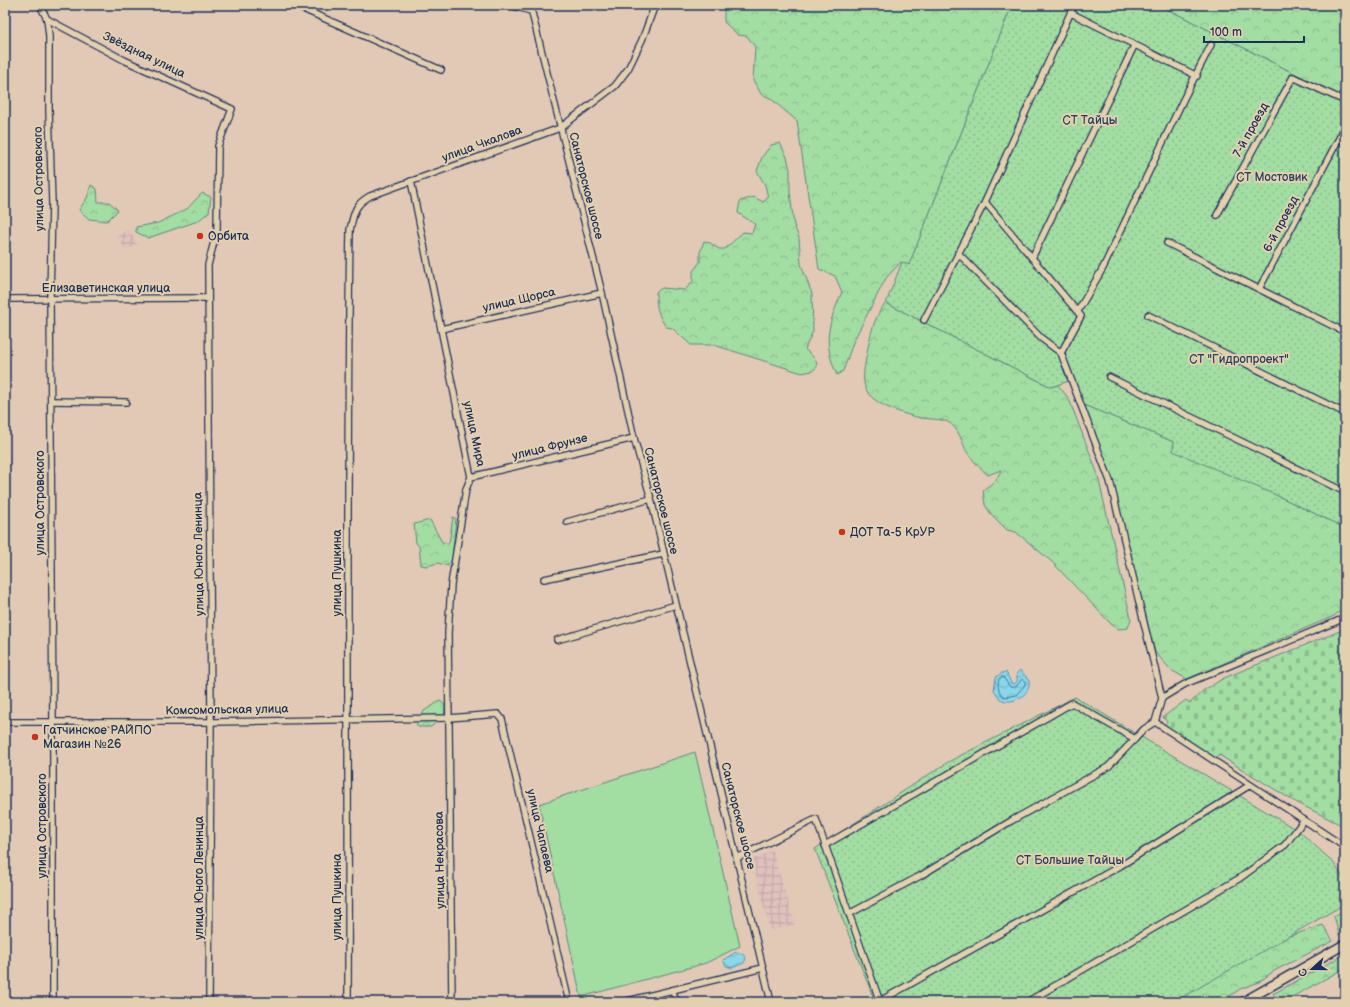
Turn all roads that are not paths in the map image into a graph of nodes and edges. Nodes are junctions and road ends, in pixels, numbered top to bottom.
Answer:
1 (40, 5) edge
2 (294, 5) edge
3 (508, 5) edge
4 (655, 5) edge
5 (1074, 5) edge
6 (530, 8) edge
7 (1071, 13) junction
8 (47, 19) junction
9 (1211, 45) dead end
10 (1134, 46) junction
11 (441, 70) dead end
12 (1196, 76) junction
13 (1345, 101) edge
14 (232, 109) joint
15 (1345, 127) edge
16 (560, 128) junction
17 (411, 181) junction
18 (985, 202) junction
19 (1217, 215) dead end
20 (1167, 243) dead end
21 (958, 254) junction
22 (1032, 258) junction
23 (1259, 289) junction
24 (602, 293) junction
25 (207, 298) junction
26 (5, 299) edge
27 (50, 299) junction
28 (1078, 312) junction
29 (1148, 315) dead end
30 (924, 320) dead end
31 (441, 329) junction
32 (1345, 332) edge
33 (1060, 352) junction
34 (1109, 377) dead end
35 (51, 401) junction
36 (126, 402) dead end
37 (1345, 413) edge
38 (634, 438) junction
39 (471, 477) junction
40 (1345, 492) edge
41 (651, 500) junction
42 (567, 522) dead end
43 (663, 554) junction
44 (544, 579) dead end
45 (676, 605) junction
46 (1345, 618) edge
47 (557, 640) dead end
48 (1162, 698) junction
49 (449, 718) junction
50 (349, 720) junction
51 (5, 722) edge
52 (212, 722) junction
53 (1155, 722) junction
54 (53, 723) junction
55 (1135, 739) junction
56 (1250, 785) junction
57 (1304, 820) junction
58 (825, 845) junction
59 (1345, 847) edge
60 (737, 858) junction
61 (849, 914) junction
62 (1345, 944) edge
63 (763, 968) junction
64 (672, 990) junction
65 (53, 1002) edge
66 (209, 1002) edge
67 (348, 1002) edge
68 (452, 1002) edge
69 (569, 1002) edge
70 (623, 1002) edge
71 (677, 1002) edge
72 (771, 1002) edge
73 (880, 1002) edge
74 (1027, 1002) edge
75 (1243, 1002) edge

1 - 8 street, улица Островского
2 - 11 street
3 - 6 street
4 - 16 street, улица Чкалова
5 - 7 street
6 - 16 street, Санаторское шоссе
7 - 10 street
7 - 18 street
8 - 14 street, Звёздная улица
8 - 27 street, улица Островского
9 - 12 street
10 - 12 street
10 - 22 street
12 - 28 street
13 - 19 street, 7-й проезд
14 - 25 street, улица Юного Ленинца
15 - 23 street, 6-й проезд
16 - 17 street, улица Чкалова
16 - 24 street, Санаторское шоссе
17 - 31 street, улица Мира
17 - 50 street, улица Пушкина
18 - 21 street
18 - 22 street
20 - 23 street
21 - 30 street
21 - 33 street
22 - 28 street
23 - 32 street
24 - 31 street, улица Щорса
24 - 38 street, Санаторское шоссе
25 - 27 street, Елизаветинская улица
25 - 52 street, улица Юного Ленинца
26 - 27 street, Елизаветинская улица
27 - 35 street, улица Островского
28 - 33 street
29 - 37 street
31 - 39 street, улица Мира
33 - 48 street
34 - 40 street
35 - 36 street
35 - 54 street, улица Островского
38 - 39 street, улица Фрунзе
38 - 41 street, Санаторское шоссе
39 - 49 street, улица Мира
41 - 42 street
41 - 43 street, Санаторское шоссе
43 - 44 street
43 - 45 street, Санаторское шоссе
45 - 47 street
45 - 60 street, Санаторское шоссе
46 - 48 street
48 - 53 street
49 - 50 street, Комсомольская улица
49 - 68 street, улица Некрасова
49 - 69 street, улица Чапаева
50 - 52 street, Комсомольская улица
50 - 67 street, улица Пушкина
51 - 54 street, Комсомольская улица
52 - 54 street, Комсомольская улица
52 - 66 street, улица Юного Ленинца
53 - 55 street
53 - 56 street
54 - 65 street, улица Островского
55 - 58 street
55 - 61 street
56 - 57 street
56 - 73 street
57 - 59 street
57 - 74 street
58 - 60 street
58 - 61 street
60 - 63 street, Санаторское шоссе
61 - 73 street
62 - 75 main road
63 - 64 street
63 - 72 street, Санаторское шоссе
64 - 70 street
64 - 71 street

